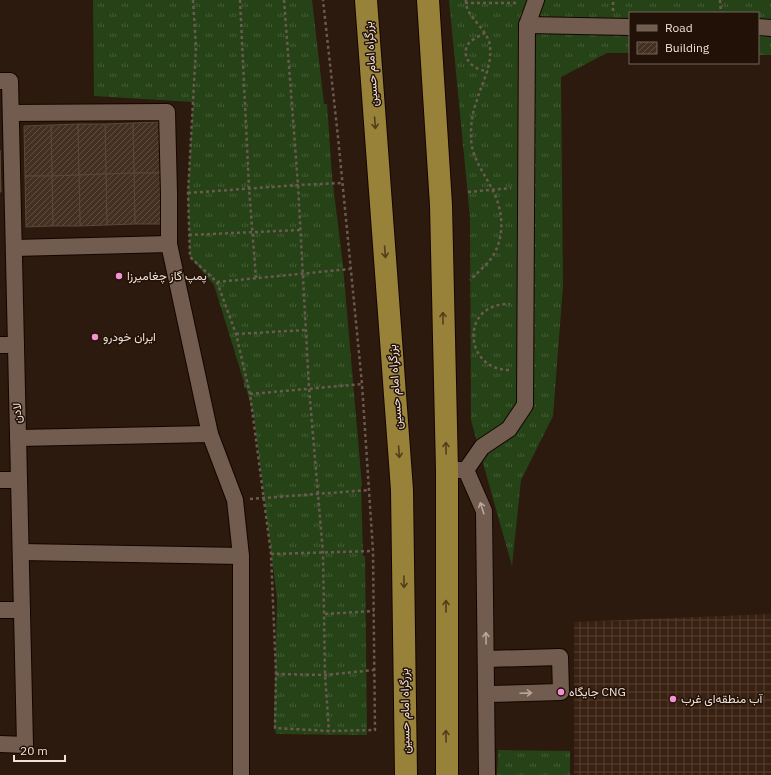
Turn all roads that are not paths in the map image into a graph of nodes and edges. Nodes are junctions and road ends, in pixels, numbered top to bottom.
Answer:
1 (366, 0) edge
2 (428, 0) edge
3 (536, 0) edge
4 (527, 25) junction
5 (629, 27) edge
6 (759, 27) edge
7 (771, 28) edge
8 (5, 81) edge
9 (11, 113) junction
10 (6, 199) edge
11 (169, 244) junction
12 (14, 248) junction
13 (0, 345) edge
14 (16, 346) junction
15 (210, 434) junction
16 (18, 438) junction
17 (456, 470) junction
18 (0, 480) edge
19 (19, 480) junction
20 (20, 552) junction
21 (241, 556) junction
22 (0, 610) edge
23 (22, 610) junction
24 (486, 660) junction
25 (486, 694) junction
26 (0, 744) edge
27 (404, 772) edge
28 (241, 775) edge
29 (447, 775) edge
30 (487, 775) edge

1 -> 27 highway, بزرگراه امام حسین
17 -> 2 highway
3 - 4 street
4 - 5 street
4 - 17 street
6 - 7 street
8 - 9 street, لادن
9 - 10 street, لادن
9 - 11 street
10 - 12 street, لادن
11 - 12 street
11 - 15 street
12 - 14 street, لادن
13 - 14 street
14 - 16 street, لادن
15 - 16 street
15 - 21 street
16 - 19 street, لادن
24 -> 17 street
29 -> 17 highway
18 - 19 street
19 - 20 street, لادن
20 - 21 street
20 - 23 street, لادن
21 - 28 street
22 - 23 street
23 - 26 street, لادن
24 - 25 street
25 -> 24 street
25 - 30 street

